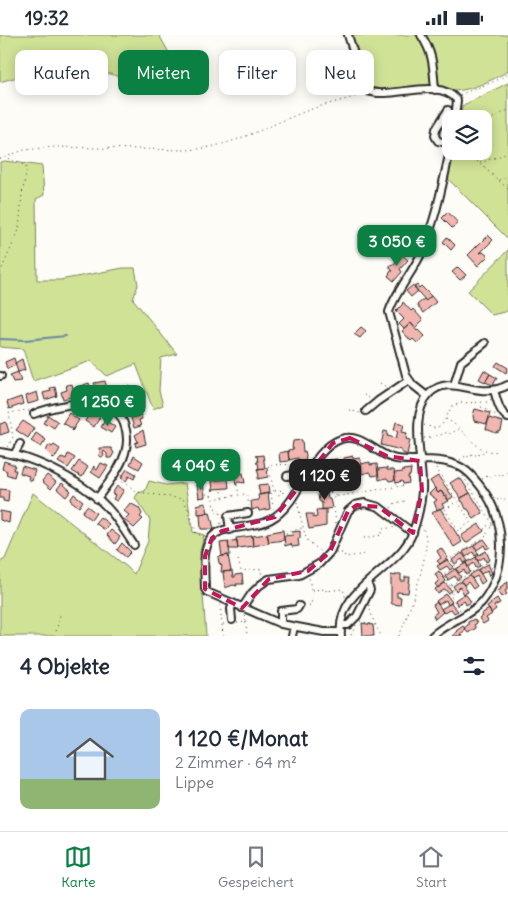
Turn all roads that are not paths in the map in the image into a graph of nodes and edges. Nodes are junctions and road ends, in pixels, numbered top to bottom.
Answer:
1 (348, 35) edge
2 (422, 35) edge
3 (435, 90) junction
4 (456, 110) edge
5 (442, 120) edge
6 (442, 142) edge
7 (448, 160) edge
8 (485, 343) dead end
9 (409, 380) junction
10 (454, 385) junction
11 (508, 385) edge
12 (495, 393) junction
13 (426, 396) junction
14 (366, 411) road end
15 (34, 414) road end
16 (506, 417) edge
17 (20, 444) dead end
18 (2, 453) edge
19 (14, 455) junction
20 (420, 461) junction
21 (286, 475) dead end
22 (307, 475) junction
23 (97, 499) junction
24 (249, 512) road end
25 (230, 529) junction
26 (412, 533) junction
27 (134, 545) dead end
28 (366, 583) junction
29 (233, 603) junction
30 (298, 606) dead end
31 (242, 608) junction
32 (232, 620) dead end
33 (281, 625) junction
34 (294, 627) junction
35 (341, 631) edge
36 (292, 636) edge
37 (432, 636) edge

1 - 3 street
2 - 3 street
3 - 4 street
5 - 6 street
7 - 9 street
8 - 10 street
9 - 13 street
9 - 14 street
10 - 12 street
10 - 13 street
11 - 12 street
12 - 16 street
13 - 20 street
15 - 23 street
17 - 19 street
18 - 19 street
19 - 23 street
20 - 22 street
20 - 26 street
20 - 37 street
21 - 22 street
22 - 25 street
23 - 27 street
24 - 25 street
25 - 29 street
26 - 28 street
26 - 31 street
28 - 35 street
28 - 35 street
29 - 31 street
29 - 32 street
30 - 33 street
31 - 33 street
33 - 34 street
34 - 35 street
34 - 36 street

